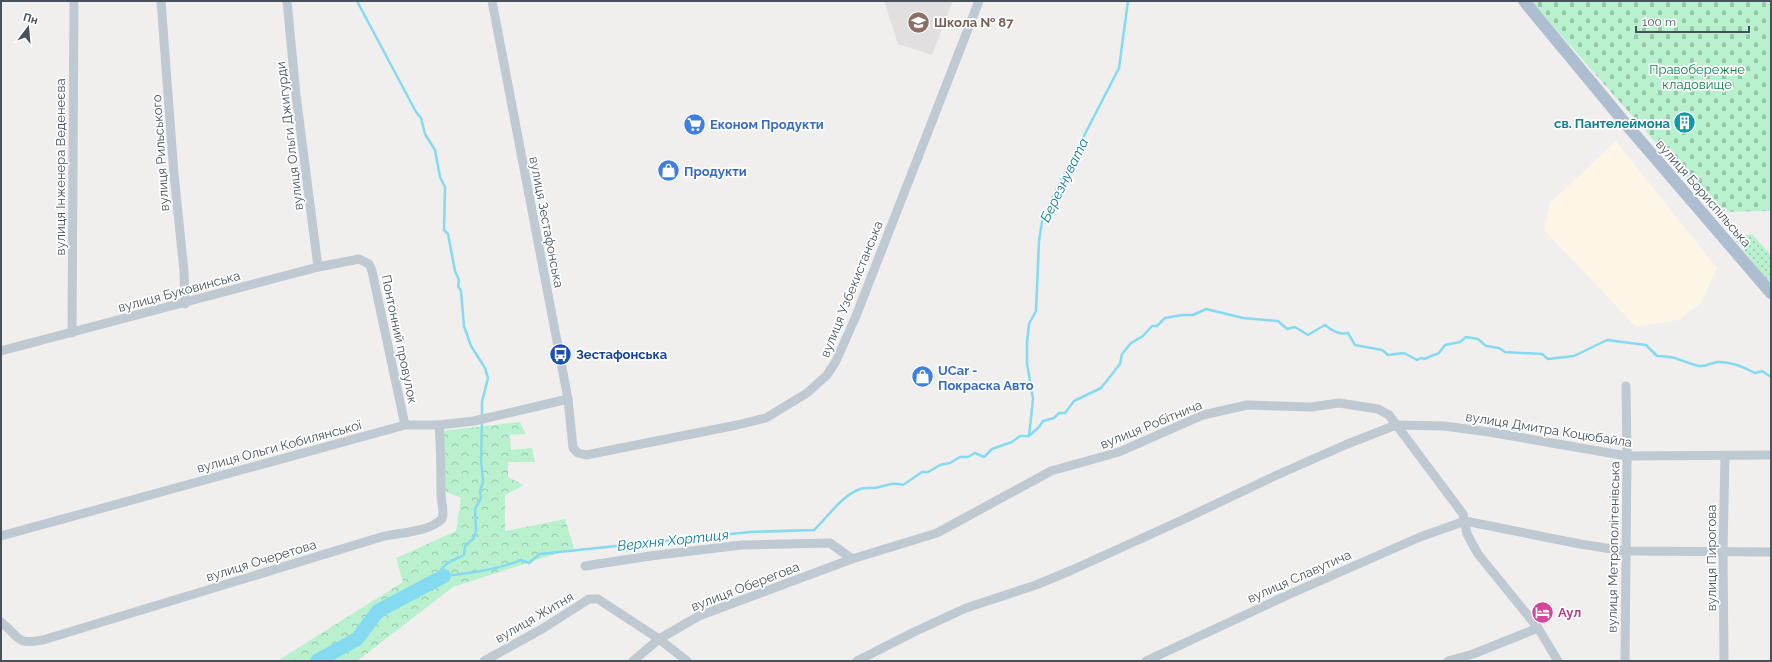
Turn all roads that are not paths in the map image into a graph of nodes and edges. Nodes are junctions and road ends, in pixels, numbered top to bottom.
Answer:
1 (74, 1) edge
2 (161, 1) edge
3 (287, 1) edge
4 (492, 1) edge
5 (979, 1) edge
6 (1524, 1) edge
7 (364, 261) joint
8 (318, 267) junction
9 (1771, 293) edge
10 (185, 304) junction
11 (72, 333) junction
12 (1, 351) edge
13 (1626, 386) dead end
14 (568, 399) junction
15 (439, 424) junction
16 (405, 425) junction
17 (1396, 425) junction
18 (573, 448) joint
19 (1771, 455) edge
20 (1627, 456) junction
21 (1725, 456) junction
22 (1465, 521) junction
23 (1, 536) edge
24 (1625, 551) junction
25 (1723, 551) junction
26 (1771, 552) edge
27 (852, 559) junction
28 (585, 566) dead end
29 (1, 622) edge
30 (1538, 628) junction
31 (659, 639) junction
32 (484, 661) edge
33 (632, 661) edge
34 (687, 661) edge
35 (856, 661) edge
36 (1146, 661) edge
37 (1448, 661) edge
38 (1558, 661) edge
39 (1625, 661) edge
40 (1724, 661) edge

1 - 11 street, вулиця Інженера Веденеєва
2 - 10 street, вулиця Рильського
3 - 8 street, вулиця Ольги Джигурди
4 - 14 street, вулиця Зестафонська
5 - 18 street, вулиця Узбекистанська
6 - 9 main road, вулиця Бориспільська
7 - 8 street, вулиця Буковинська
7 - 16 street, Понтонний провулок
8 - 10 street, вулиця Буковинська
10 - 11 street, вулиця Буковинська
11 - 12 street, вулиця Буковинська
13 - 20 street, вулиця Метрополітенівська
14 - 15 street, вулиця Ольги Кобилянської
14 - 18 street, вулиця Зестафонська
15 - 16 street, вулиця Ольги Кобилянської
15 - 29 street, вулиця Очеретова
16 - 23 street, вулиця Ольги Кобилянської
17 - 20 street, вулиця Дмитра Коцюбайла
17 - 22 street, вулиця Робітнича
17 - 27 street, вулиця Робітнича
17 - 35 street
19 - 21 street, вулиця Дмитра Коцюбайла
20 - 21 street, вулиця Дмитра Коцюбайла
20 - 24 street, вулиця Метрополітенівська
21 - 25 street, вулиця Пирогова
22 - 24 street
22 - 30 street, вулиця Робітнича
22 - 36 street, вулиця Славутича
24 - 25 street
24 - 39 street, вулиця Метрополітенівська
25 - 26 street
25 - 40 street, вулиця Пирогова
27 - 28 street
27 - 31 street, вулиця Оберегова
30 - 37 street
30 - 38 street, вулиця Робітнича
31 - 32 street, вулиця Житня
31 - 33 street, вулиця Оберегова
31 - 34 street

